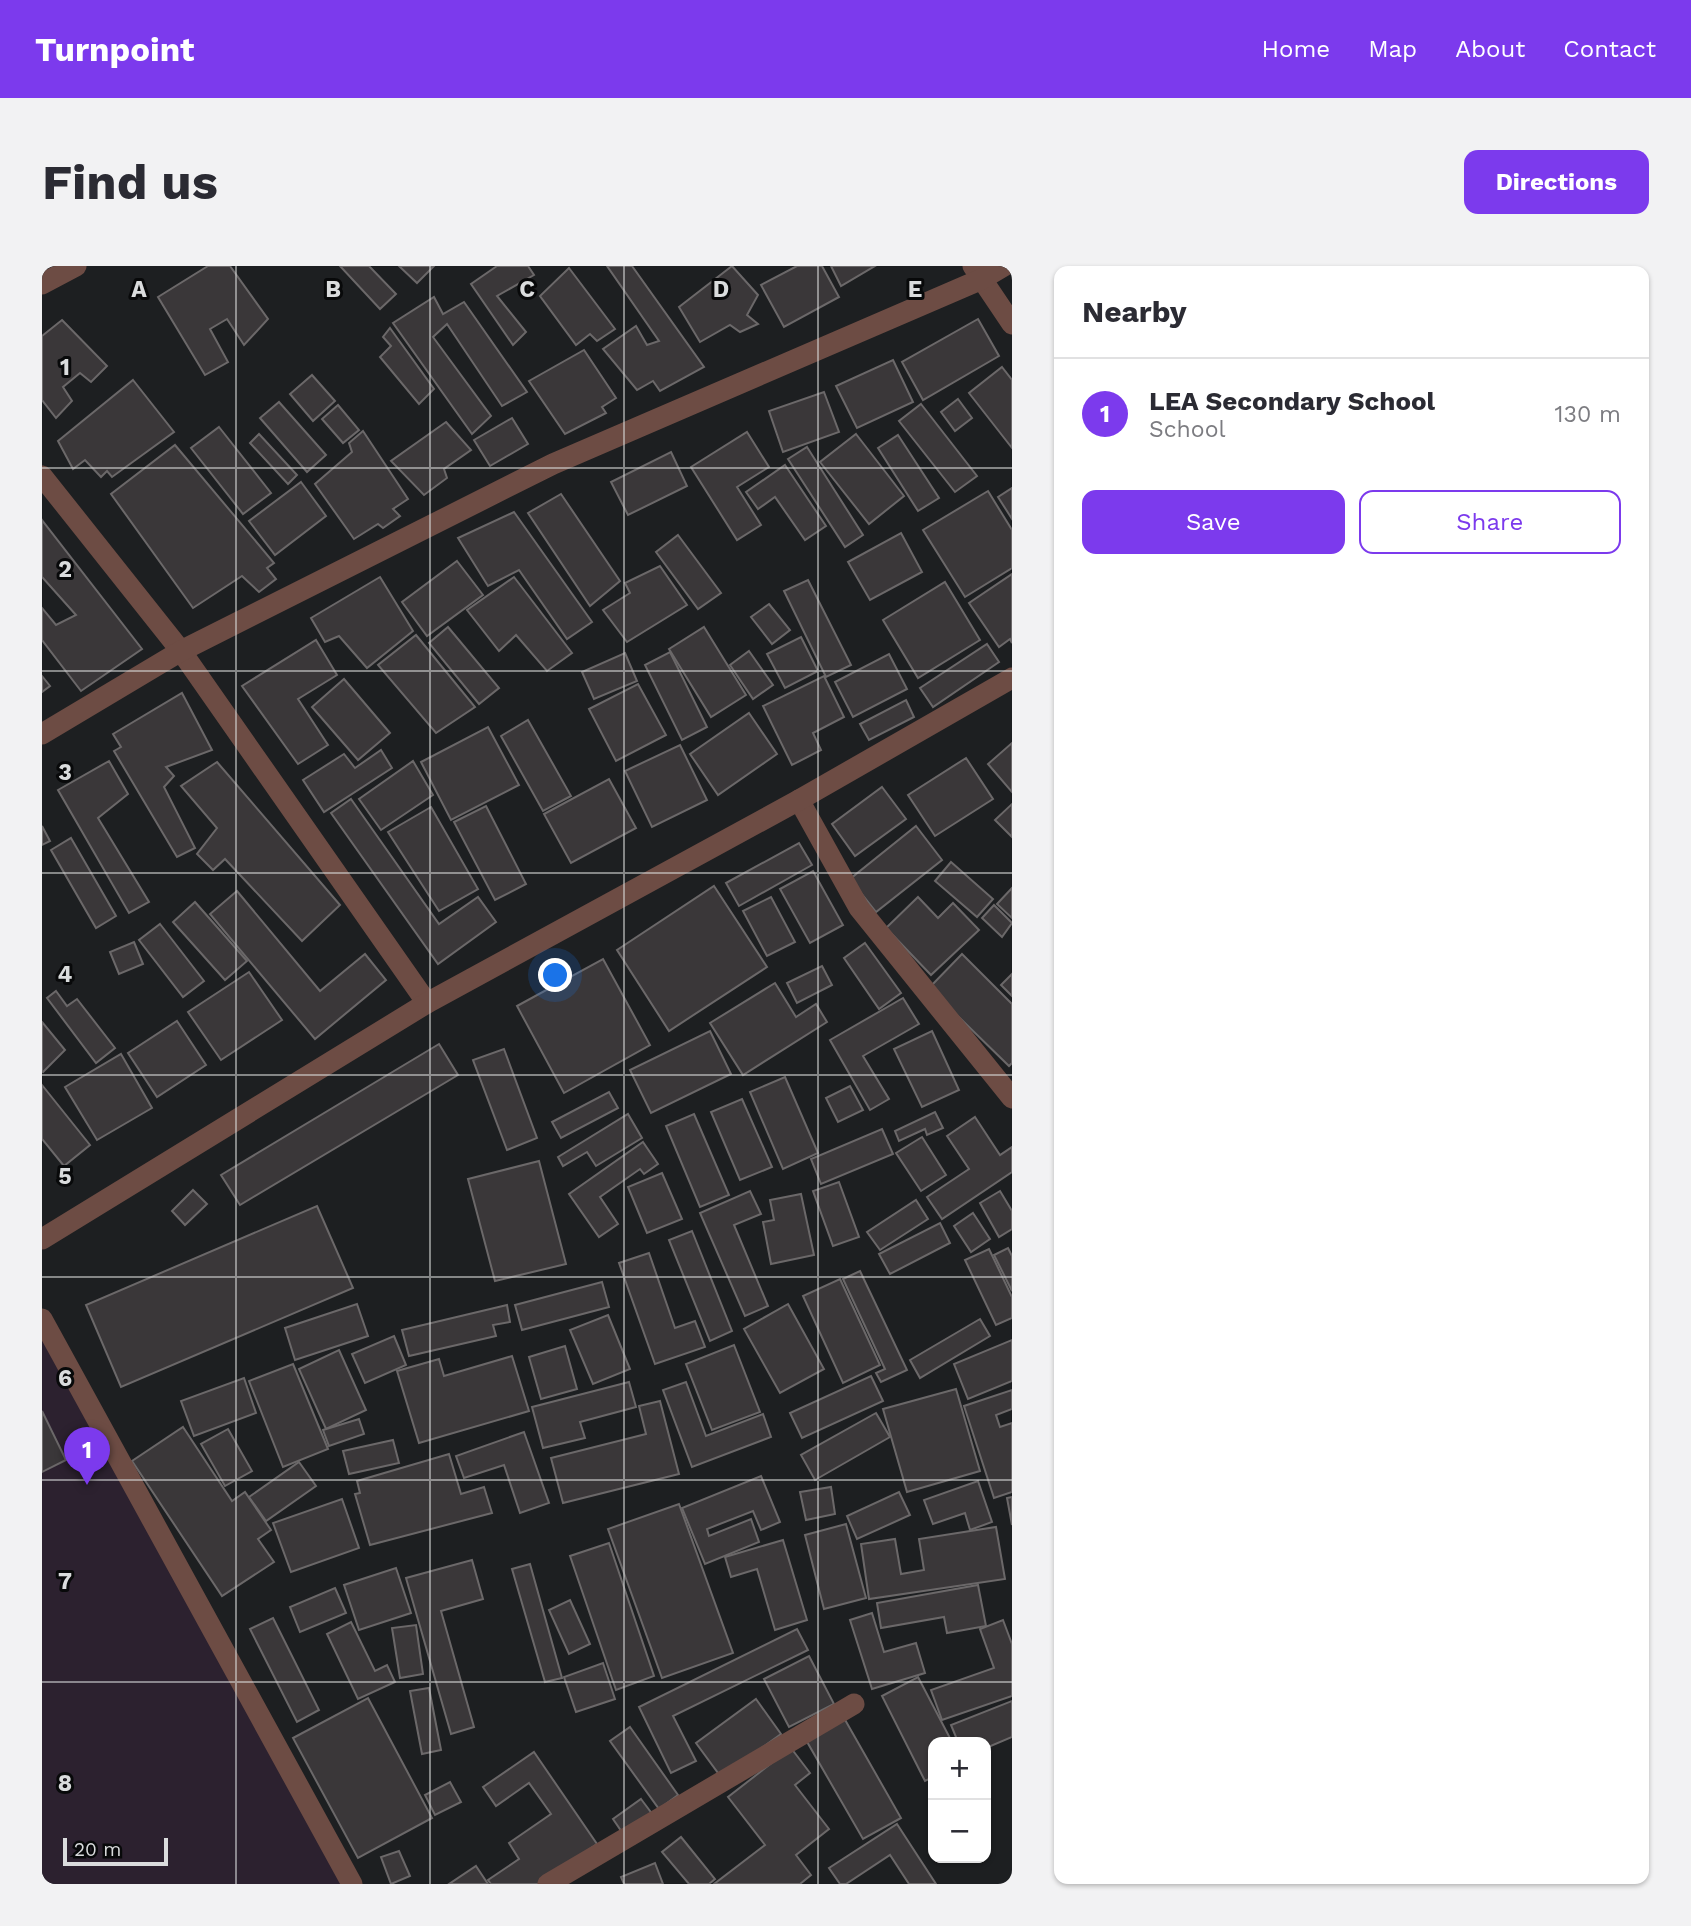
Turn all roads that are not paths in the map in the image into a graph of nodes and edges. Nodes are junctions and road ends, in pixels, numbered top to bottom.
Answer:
1 (76, 266) edge
2 (1004, 266) edge
3 (977, 272) edge
4 (42, 284) edge
5 (1012, 324) edge
6 (42, 476) edge
7 (181, 651) junction
8 (1012, 678) edge
9 (42, 734) edge
10 (799, 800) junction
11 (426, 1003) junction
12 (1012, 1097) edge
13 (42, 1239) edge
14 (42, 1319) edge
15 (854, 1704) dead end
16 (352, 1884) edge
17 (548, 1884) edge

1 - 4 street
2 - 3 street
3 - 5 street
3 - 7 street
6 - 7 street
7 - 9 street
7 - 11 street
8 - 10 street
10 - 11 street
10 - 12 street
11 - 13 street
14 - 16 street
15 - 17 street

